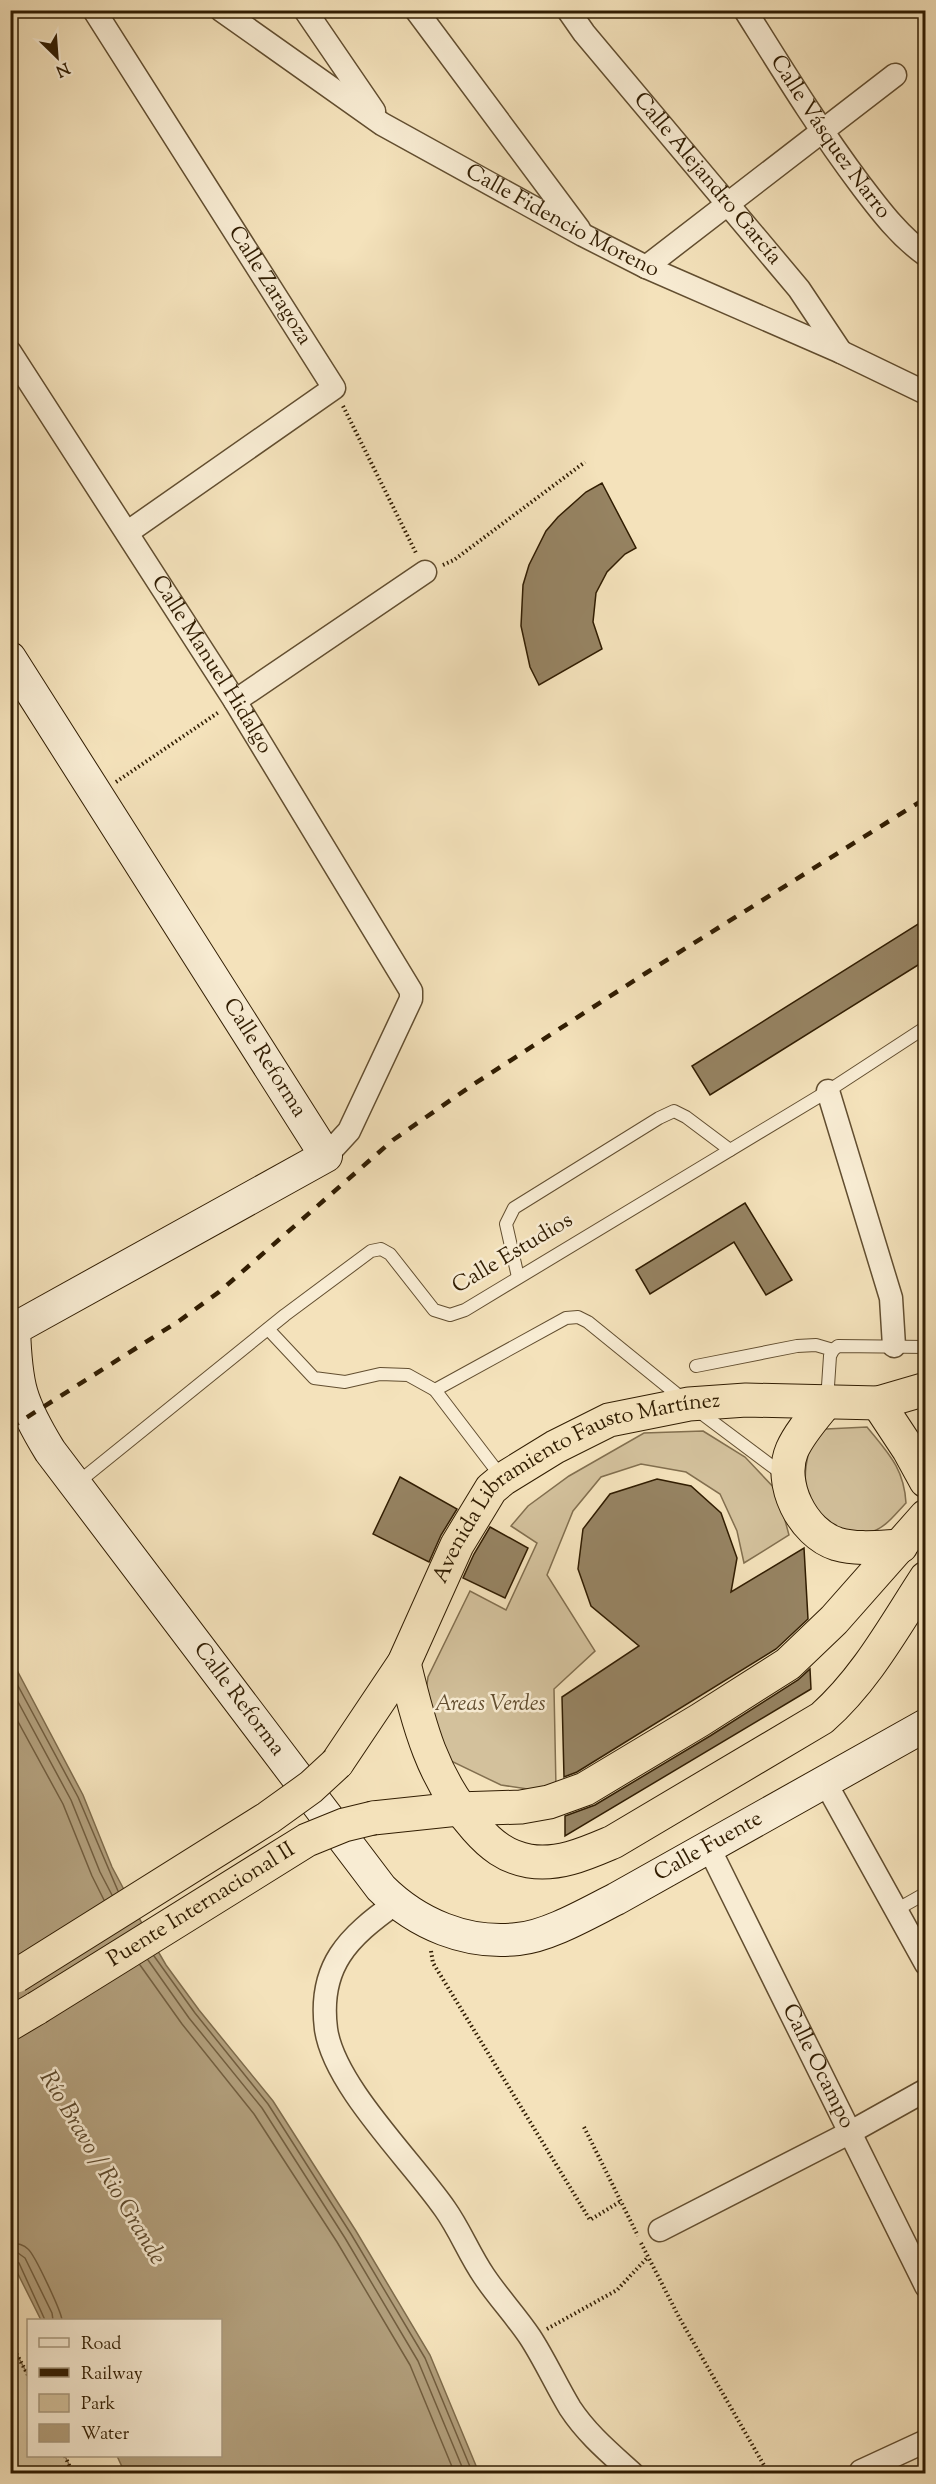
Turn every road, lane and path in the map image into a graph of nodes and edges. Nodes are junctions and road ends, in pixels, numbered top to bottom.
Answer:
1 (94, 10) edge
2 (221, 10) edge
3 (305, 10) edge
4 (416, 10) edge
5 (568, 10) edge
6 (745, 10) edge
7 (895, 75) dead end
8 (382, 124) junction
9 (822, 131) junction
10 (727, 205) junction
11 (583, 235) junction
12 (926, 255) edge
13 (646, 267) junction
14 (10, 352) edge
15 (841, 352) junction
16 (334, 388) junction
17 (926, 393) edge
18 (585, 462) dead end
19 (128, 532) junction
20 (425, 572) junction
21 (10, 658) edge
22 (235, 701) junction
23 (97, 795) junction
24 (926, 1027) edge
25 (828, 1091) junction
26 (730, 1150) junction
27 (326, 1156) junction
28 (518, 1277) junction
29 (12, 1323) edge
30 (268, 1329) junction
31 (894, 1346) junction
32 (926, 1347) edge
33 (832, 1350) junction
34 (696, 1366) dead end
35 (926, 1389) edge
36 (435, 1390) junction
37 (826, 1401) junction
38 (879, 1403) junction
39 (689, 1404) junction
40 (786, 1477) junction
41 (503, 1479) junction
42 (926, 1481) edge
43 (75, 1484) junction
44 (926, 1516) edge
45 (901, 1546) junction
46 (926, 1578) edge
47 (404, 1663) junction
48 (926, 1725) edge
49 (337, 1763) joint
50 (825, 1782) junction
51 (458, 1809) junction
52 (710, 1848) junction
53 (926, 1893) edge
54 (396, 1903) junction
55 (896, 1910) junction
56 (443, 1931) junction
57 (480, 1940) joint
58 (926, 1964) edge
59 (13, 1977) edge
60 (24, 2016) edge
61 (926, 2090) edge
62 (584, 2127) dead end
63 (849, 2133) junction
64 (621, 2201) junction
65 (660, 2230) dead end
66 (648, 2257) junction
67 (926, 2286) edge
68 (531, 2337) junction
69 (10, 2342) edge
70 (27, 2373) edge
71 (926, 2441) edge
72 (65, 2457) edge
73 (861, 2471) dead end
74 (73, 2474) edge
75 (633, 2474) edge
76 (768, 2474) edge

1 - 16 street, Calle Zaragoza
2 - 8 street, Calle Fidencio Moreno
3 - 8 street
4 - 11 street
5 - 10 street, Calle Alejandro García
6 - 9 street, Calle Vásquez Narro
7 - 9 street
8 - 11 street, Calle Fidencio Moreno
9 - 10 street
9 - 12 street, Calle Vásquez Narro
10 - 13 street
10 - 15 street, Calle Alejandro García
11 - 13 street, Calle Fidencio Moreno
13 - 15 street, Calle Fidencio Moreno
14 - 19 street, Calle Manuel Hidalgo
15 - 17 street, Calle Fidencio Moreno
16 - 19 street
16 - 20 path
18 - 20 path
19 - 22 street, Calle Manuel Hidalgo
20 - 22 street
21 - 23 street, Calle Reforma
22 - 23 path
22 - 27 street, Calle Manuel Hidalgo
23 - 27 street, Calle Reforma
24 - 25 lane, Calle Estudios
25 - 26 lane, Calle Estudios
25 - 31 street
26 - 28 lane, Calle Estudios
26 - 28 lane
27 - 29 street
28 - 30 lane, Calle Estudios
29 - 43 street, Calle Reforma
30 - 36 lane
30 - 43 lane, Calle Estudios
31 - 32 lane
31 - 33 lane
33 - 34 lane
33 - 37 lane
35 - 38 highway, Avenida Libramiento Fausto Martínez
36 - 39 lane
36 - 41 lane
37 - 38 highway, Avenida Libramiento Fausto Martínez
37 - 39 highway, Avenida Libramiento Fausto Martínez
37 - 40 highway
38 - 42 highway
39 - 40 lane
39 - 41 highway, Avenida Libramiento Fausto Martínez
40 - 45 highway
41 - 47 highway, Avenida Libramiento Fausto Martínez
43 - 54 street, Calle Reforma
44 - 45 highway
45 - 51 highway
46 - 51 highway
47 - 49 highway, Avenida Libramiento Fausto Martínez
47 - 51 highway
48 - 50 street, Calle Fuente
49 - 59 highway, Puente Internacional II, bridge
50 - 52 street, Calle Fuente
50 - 55 street
51 - 60 highway, Puente Internacional II, bridge
52 - 57 street, Calle Fuente
52 - 63 street, Calle Ocampo
53 - 55 lane
54 - 56 street, Calle Reforma
54 - 68 street
55 - 58 street
56 - 57 street, Calle Reforma
56 - 64 path
61 - 63 street
62 - 64 path
63 - 65 street
63 - 67 street, Calle Ocampo
64 - 66 path
66 - 68 path
66 - 76 path
68 - 75 street
69 - 70 path
71 - 73 street
72 - 74 path

